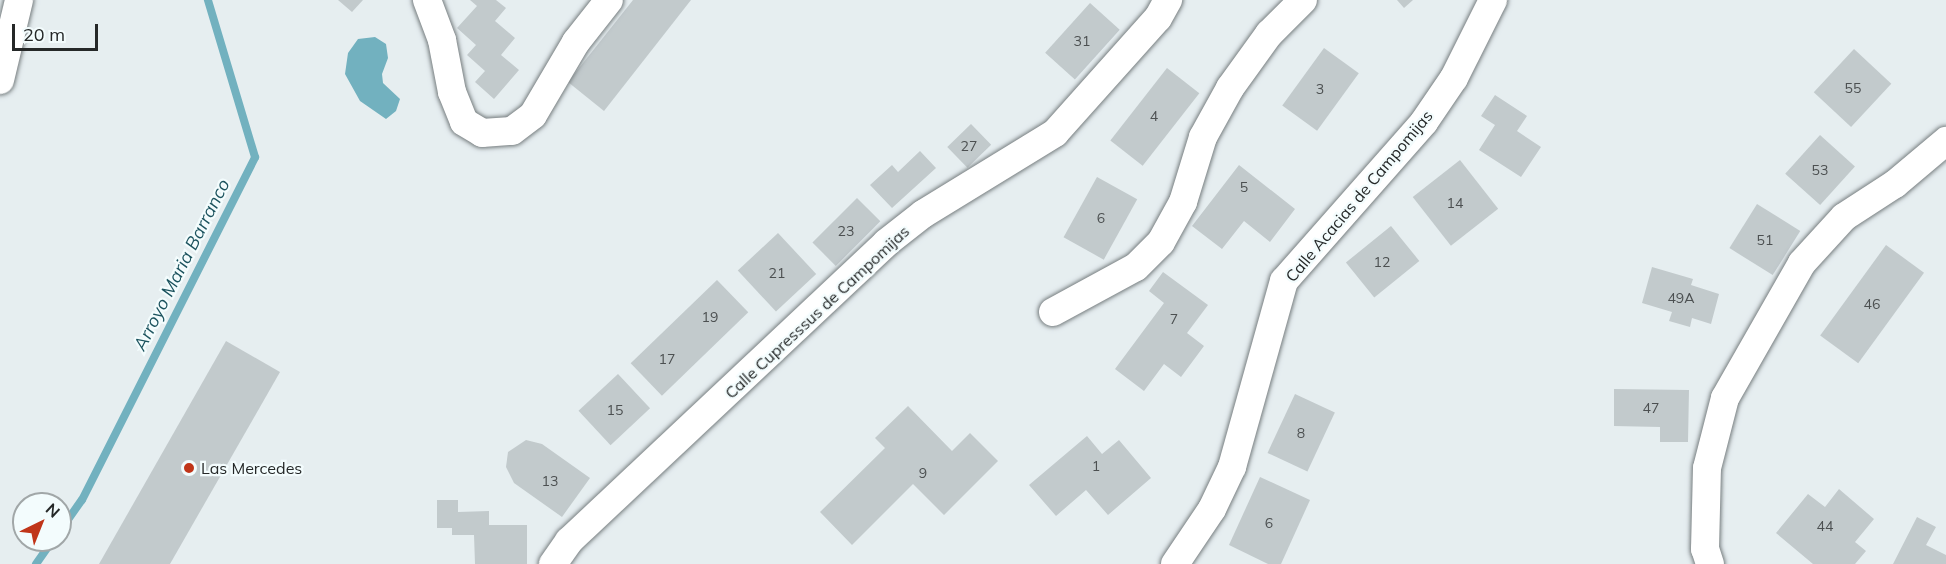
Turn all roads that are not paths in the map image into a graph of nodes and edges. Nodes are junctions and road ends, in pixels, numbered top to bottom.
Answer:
1 (19, 0) edge
2 (427, 0) edge
3 (609, 0) edge
4 (1168, 0) edge
5 (1303, 0) edge
6 (1493, 0) edge
7 (0, 80) edge
8 (1946, 141) edge
9 (1053, 312) dead end
10 (553, 564) edge
11 (1175, 564) edge
12 (1710, 564) edge

1 - 7 street
2 - 3 street
4 - 10 street, Calle Cupresssus de Campomijas
5 - 9 street
6 - 11 street, Calle Acacias de Campomijas
8 - 12 street

